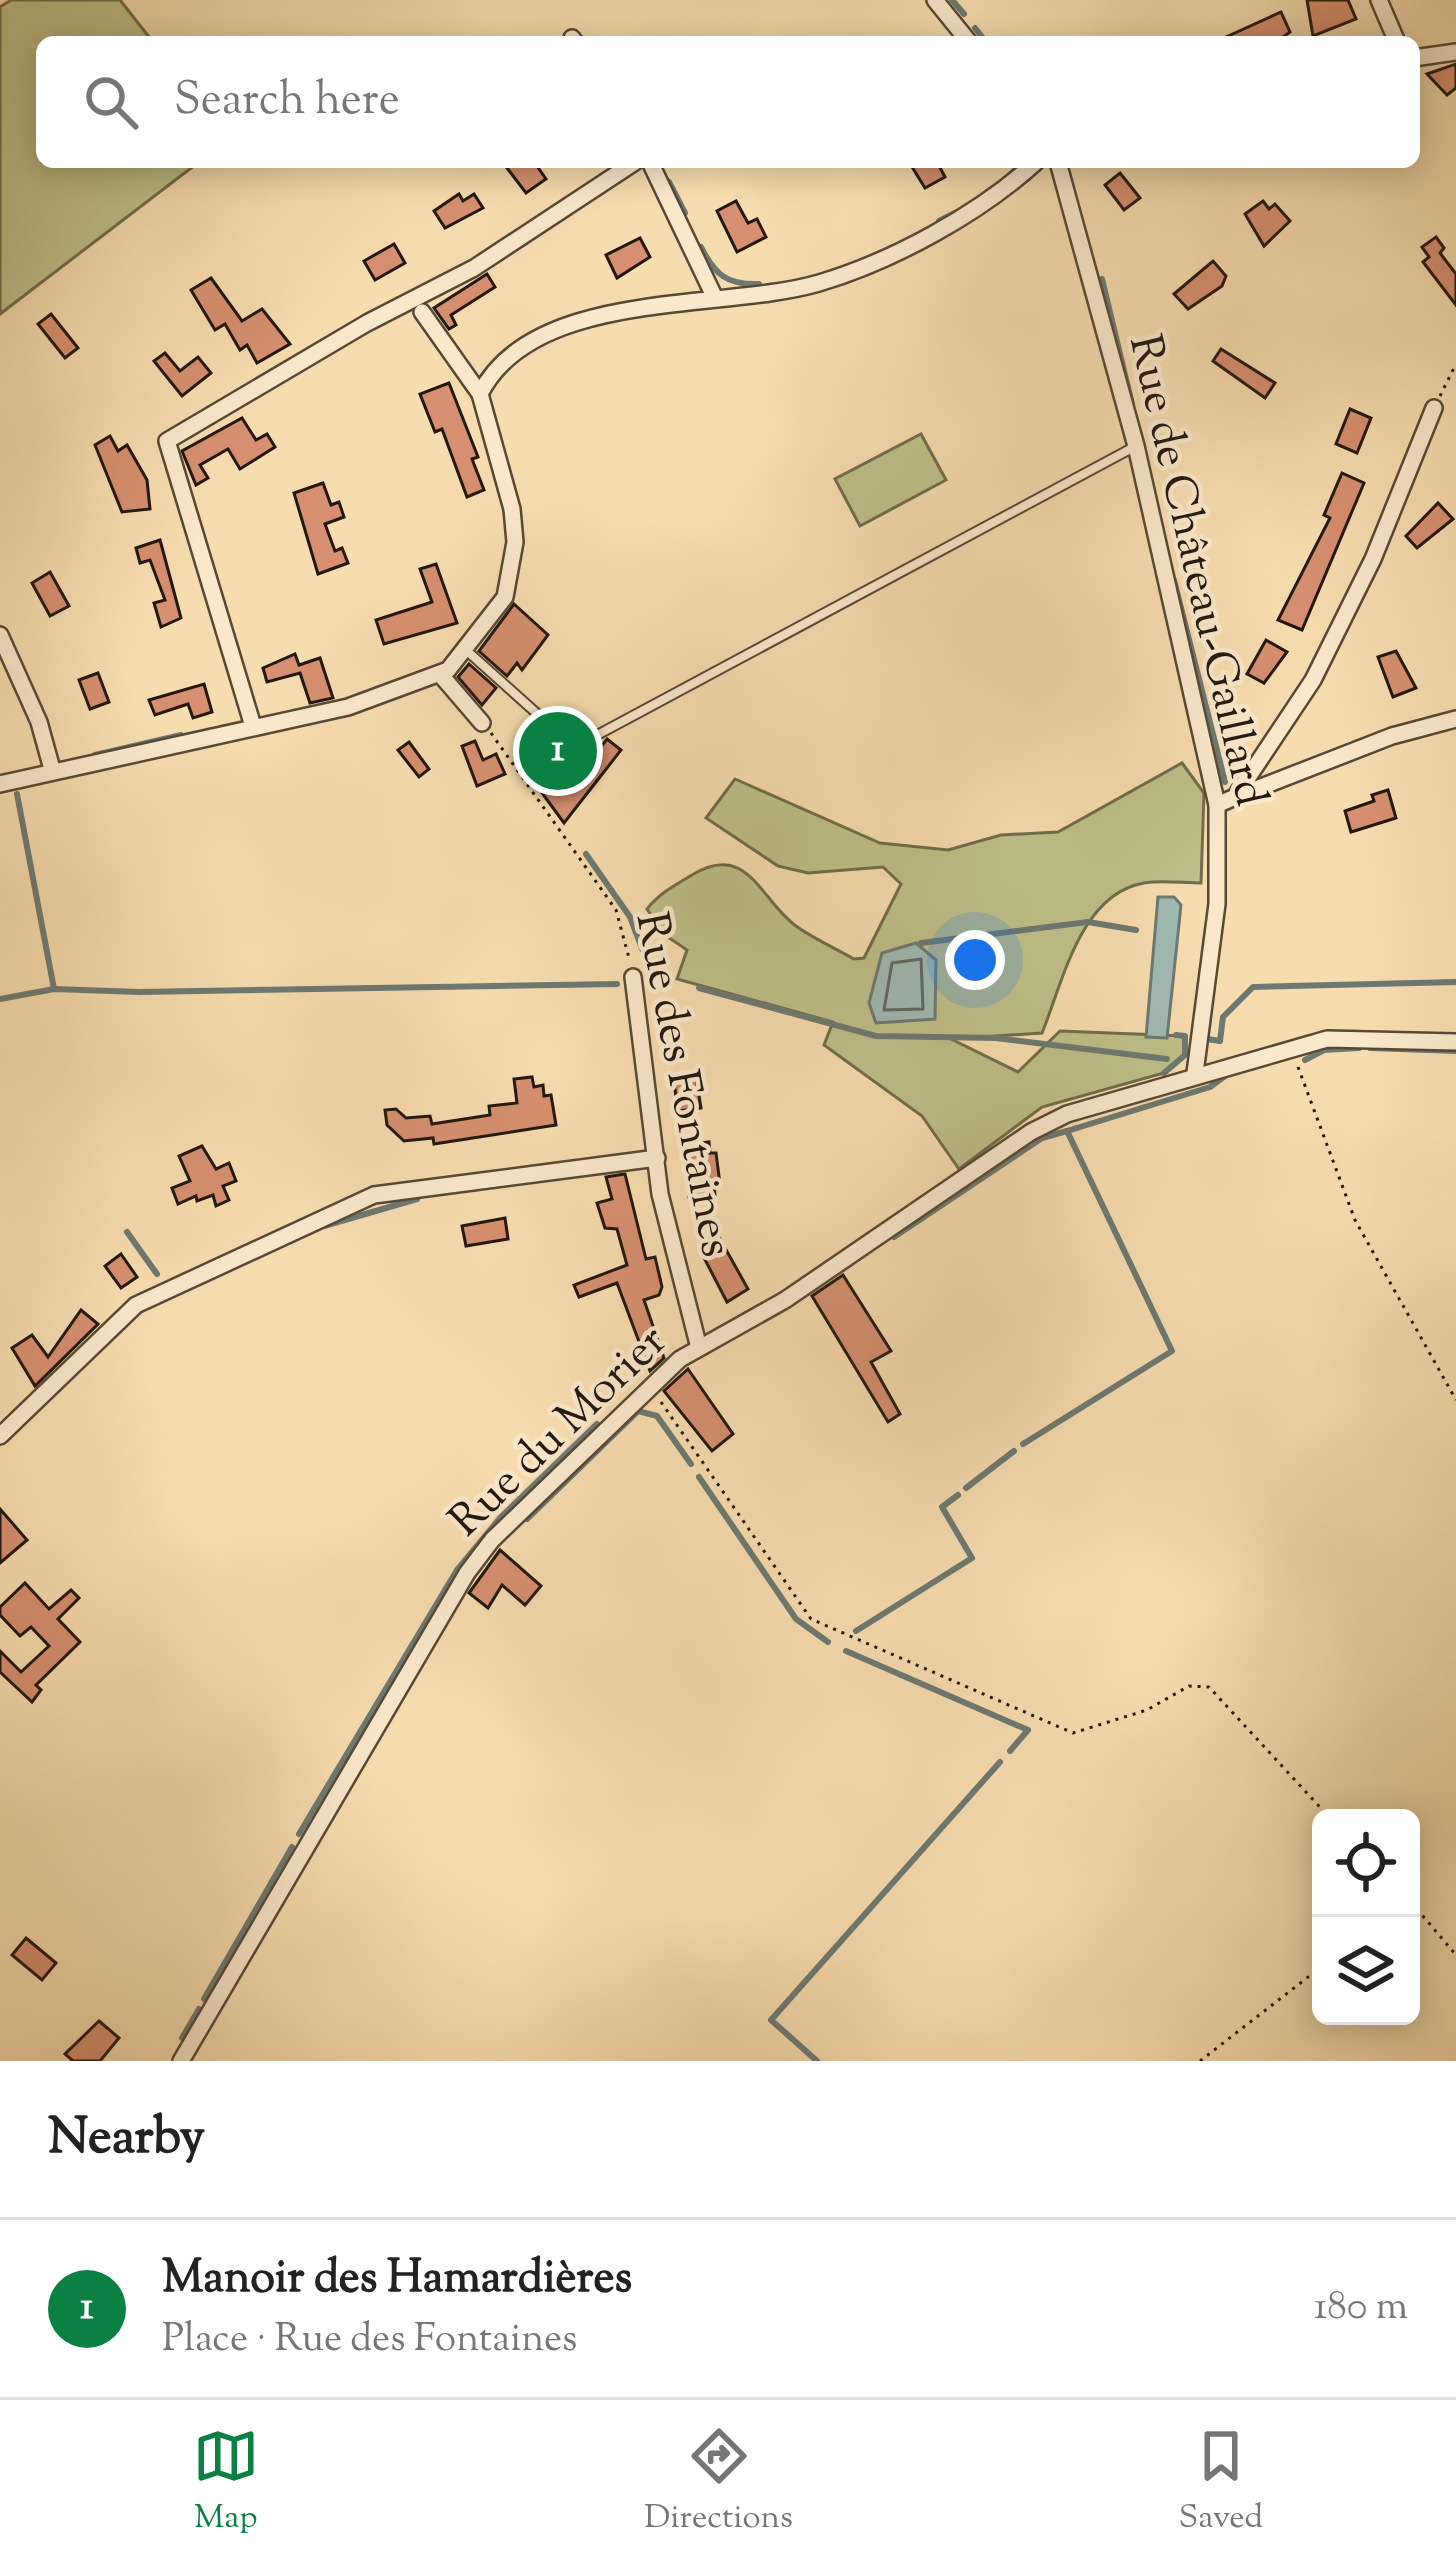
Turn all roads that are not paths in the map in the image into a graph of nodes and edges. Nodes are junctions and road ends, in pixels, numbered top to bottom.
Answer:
1 (934, 0) edge
2 (1379, 0) edge
3 (964, 36) edge
4 (1394, 36) edge
5 (1456, 52) edge
6 (1420, 57) edge
7 (625, 168) edge
8 (653, 168) edge
9 (1027, 168) edge
10 (1060, 168) edge
11 (714, 296) junction
12 (422, 312) dead end
13 (480, 394) junction
14 (1434, 408) road end
15 (1136, 446) junction
16 (0, 634) edge
17 (466, 650) junction
18 (440, 674) junction
19 (1456, 719) edge
20 (482, 723) road end
21 (253, 725) junction
22 (52, 769) junction
23 (0, 784) edge
24 (1235, 797) junction
25 (1217, 805) junction
26 (633, 977) road end
27 (1456, 1042) edge
28 (1195, 1073) junction
29 (656, 1158) junction
30 (699, 1348) junction
31 (0, 1436) edge
32 (181, 2061) edge

1 - 3 street
2 - 4 street
5 - 6 street
7 - 21 street
8 - 11 street
9 - 11 street
10 - 15 street, Rue de Château-Gaillard
11 - 13 street
12 - 13 street
13 - 17 street
14 - 24 street
15 - 17 lane
15 - 25 street, Rue de Château-Gaillard
16 - 22 street
17 - 18 street
18 - 20 street
18 - 21 street
19 - 24 street
21 - 22 street
22 - 23 street
24 - 25 street
25 - 28 street, Rue de Château-Gaillard
26 - 29 street, Rue des Fontaines
27 - 28 street, Rue du Morier
28 - 30 street, Rue du Morier
29 - 30 street, Rue des Fontaines
29 - 31 street
30 - 32 street, Rue du Morier

